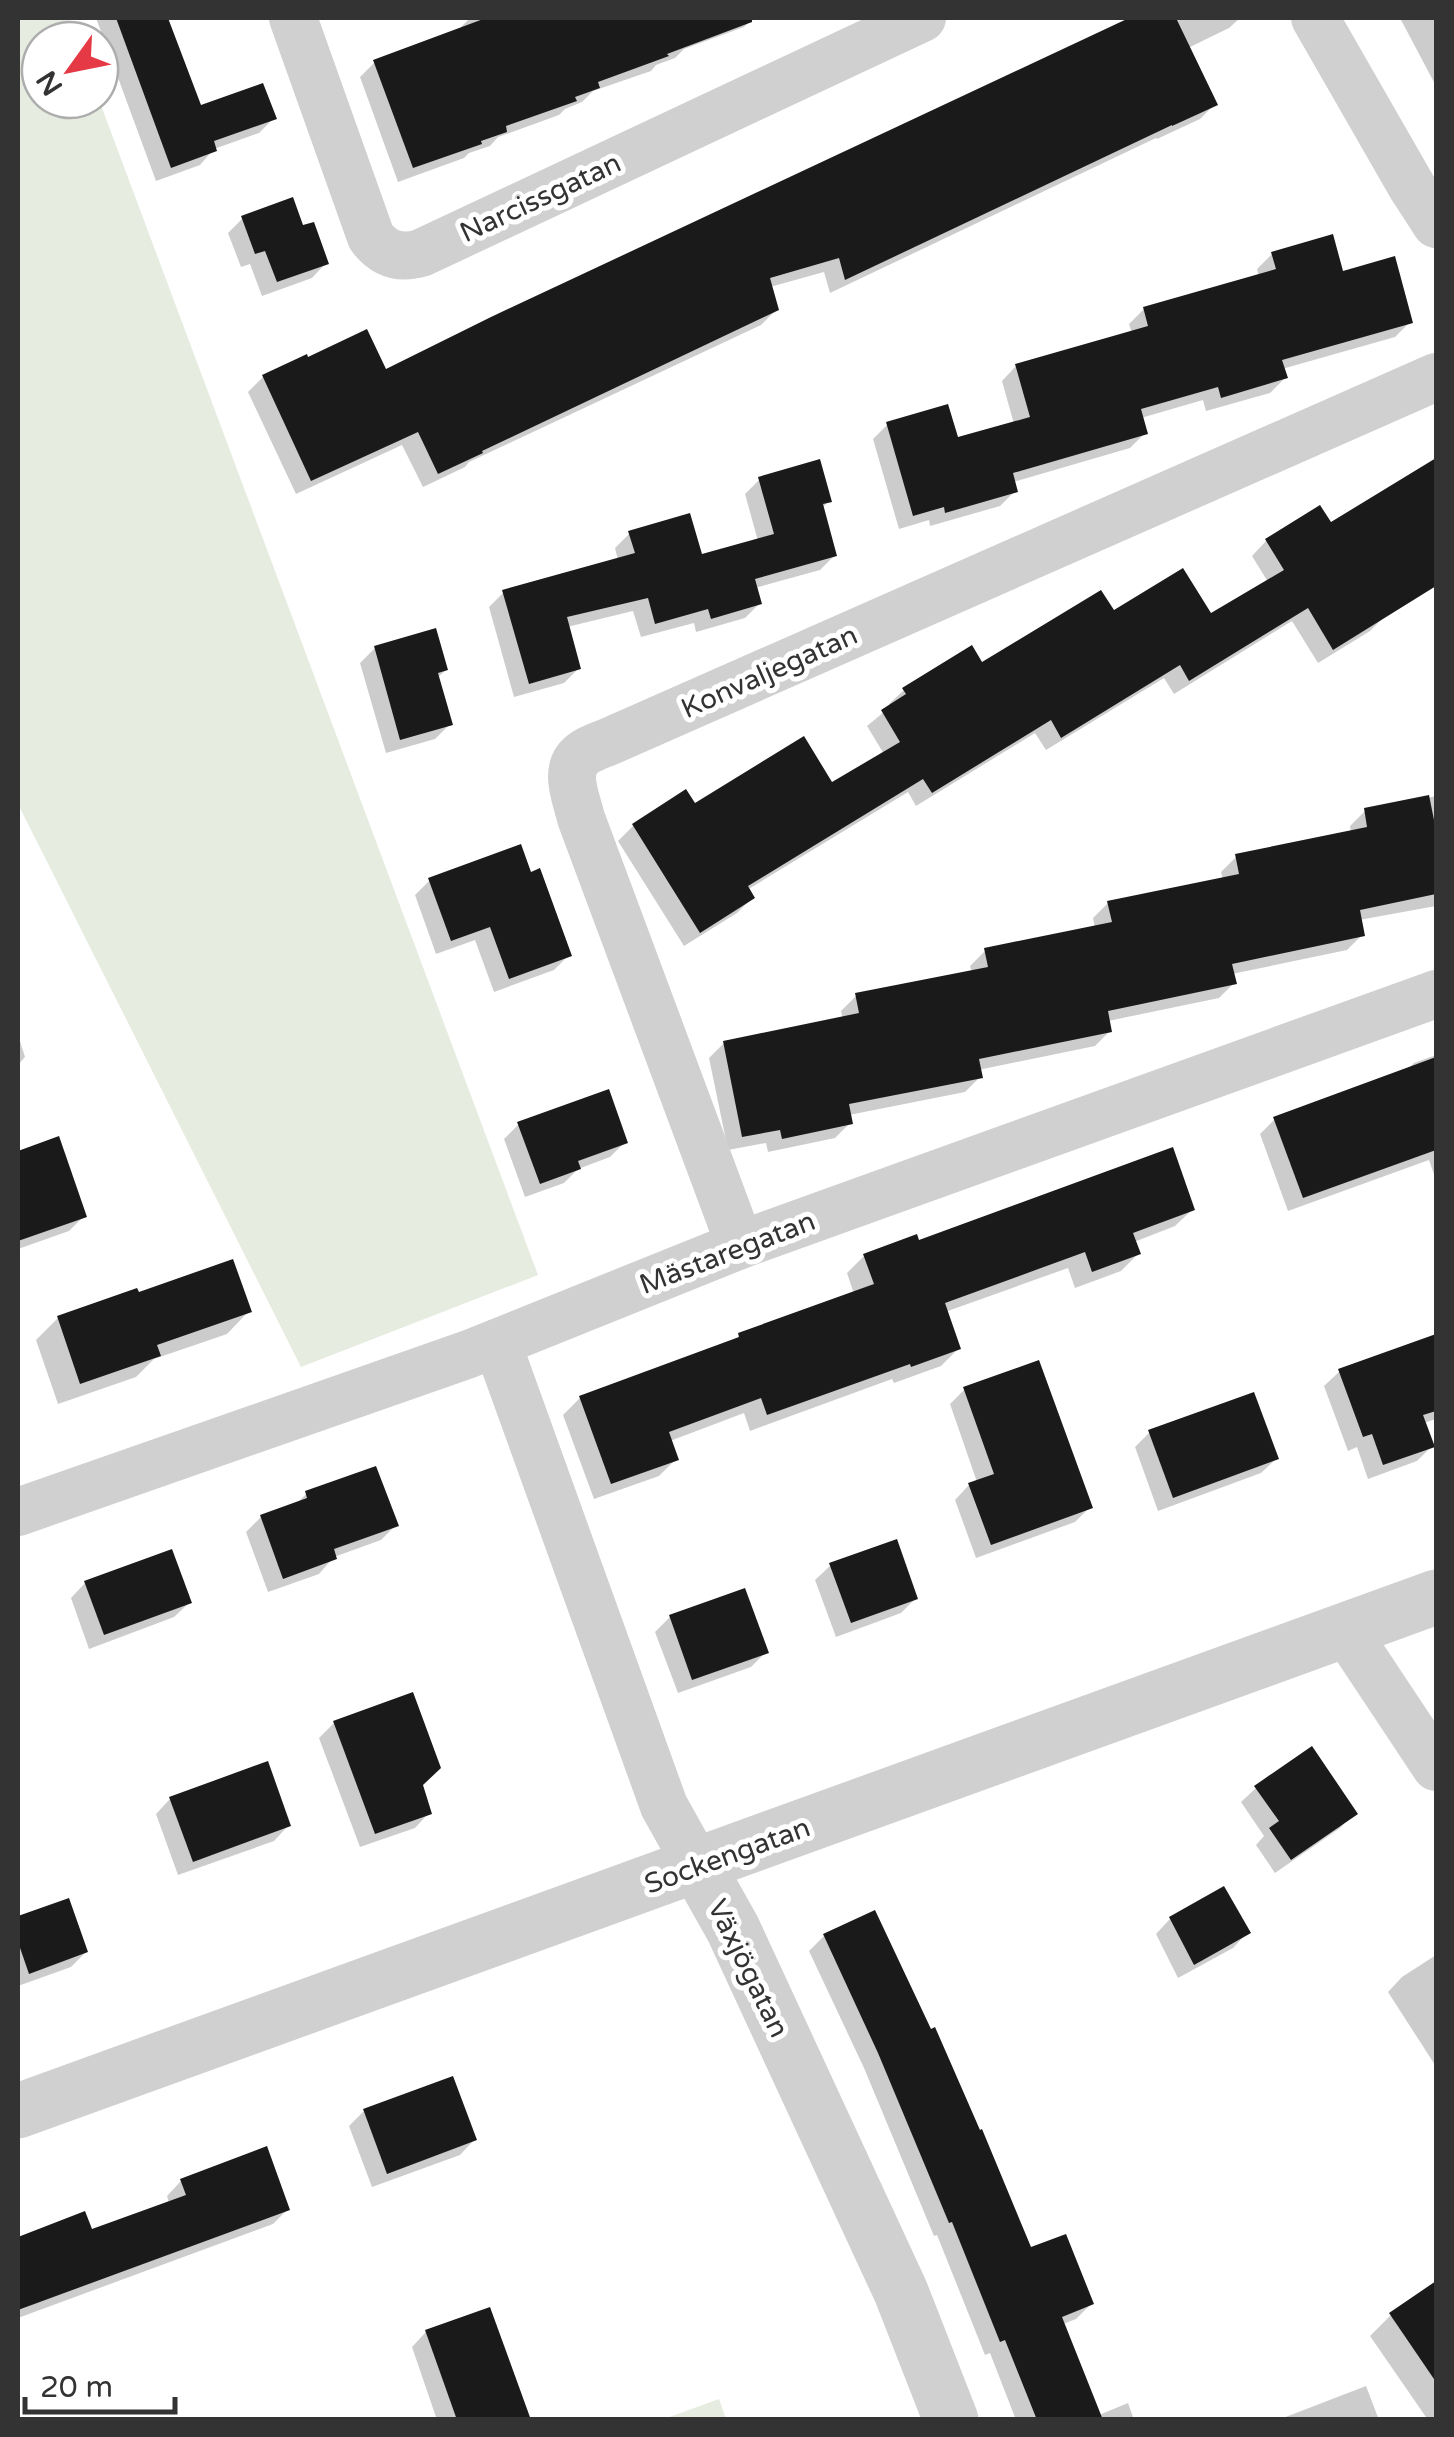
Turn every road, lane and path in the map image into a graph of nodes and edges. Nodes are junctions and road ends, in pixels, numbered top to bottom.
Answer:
1 (293, 18) edge
2 (922, 18) edge
3 (1315, 18) edge
4 (1436, 224) edge
5 (1436, 378) edge
6 (1436, 994) edge
7 (740, 1245) junction
8 (497, 1343) junction
9 (18, 1512) edge
10 (1436, 1597) edge
11 (1345, 1630) junction
12 (1436, 1767) edge
13 (697, 1865) junction
14 (18, 2112) edge
15 (950, 2420) edge

1 - 2 street, Narcissgatan
3 - 4 street
5 - 7 street, Konvaljegatan
6 - 7 street, Mästaregatan
7 - 8 street, Mästaregatan
8 - 9 street, Mästaregatan
8 - 13 street, Växjögatan
10 - 11 street, Sockengatan
11 - 12 street
11 - 13 street, Sockengatan
13 - 14 street, Sockengatan
13 - 15 street, Växjögatan

